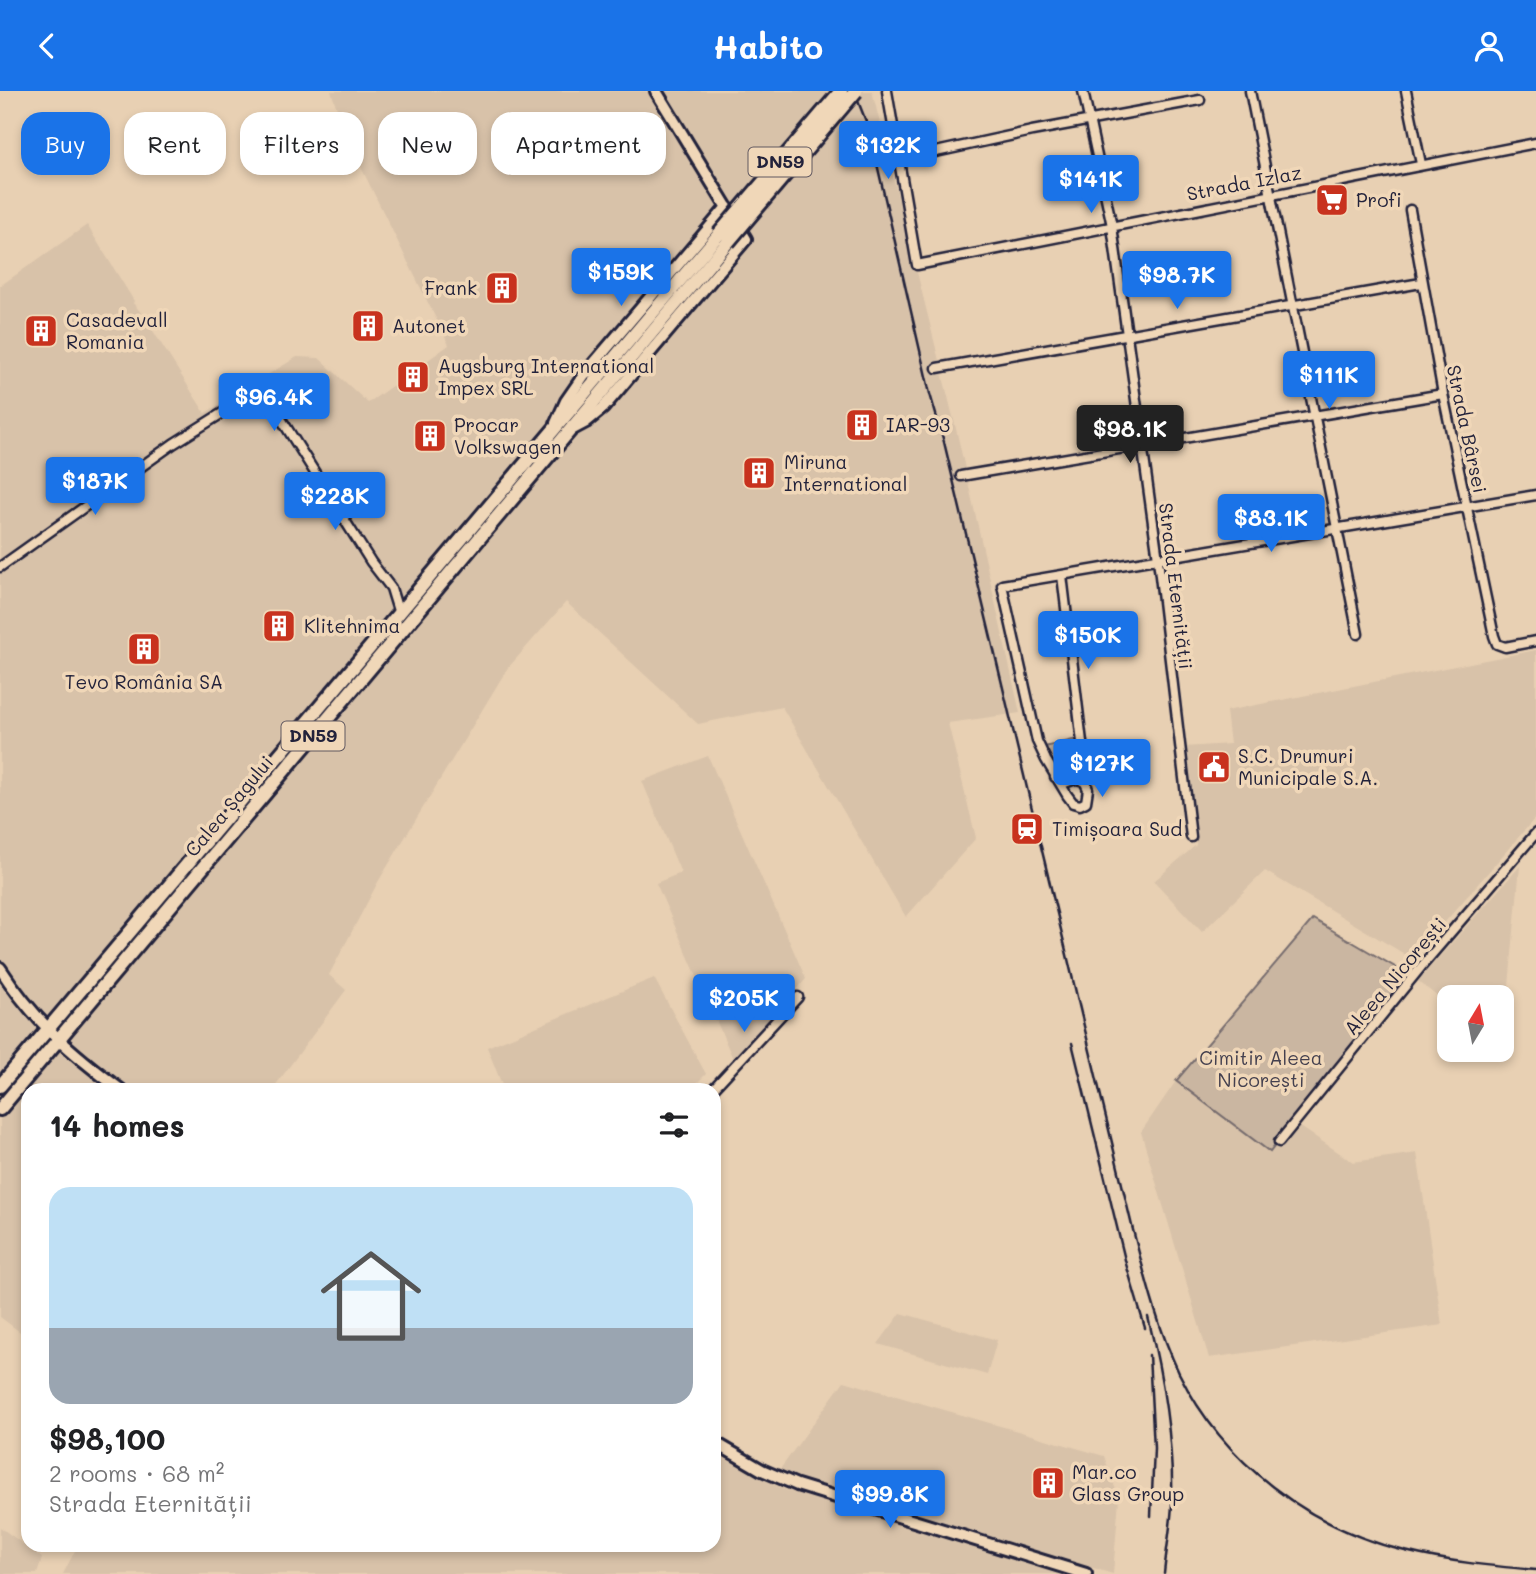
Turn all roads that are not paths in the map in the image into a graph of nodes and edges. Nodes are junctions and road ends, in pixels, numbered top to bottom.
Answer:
1 (656, 91) edge
2 (841, 91) edge
3 (856, 91) edge
4 (887, 91) edge
5 (1083, 91) edge
6 (1250, 91) edge
7 (1406, 91) edge
8 (1200, 100) dead end
9 (1089, 122) junction
10 (1536, 143) edge
11 (899, 160) junction
12 (1421, 164) junction
13 (1271, 194) junction
14 (727, 207) junction
15 (1410, 210) dead end
16 (1112, 226) junction
17 (724, 238) junction
18 (1421, 283) junction
19 (1293, 305) junction
20 (1128, 335) junction
21 (937, 368) dead end
22 (1443, 394) junction
23 (1315, 415) junction
24 (552, 432) junction
25 (569, 432) junction
26 (1141, 446) junction
27 (961, 476) dead end
28 (1536, 495) edge
29 (1467, 507) junction
30 (1337, 527) junction
31 (1157, 559) junction
32 (0, 567) edge
33 (1062, 575) junction
34 (391, 588) junction
35 (414, 596) junction
36 (399, 614) junction
37 (1358, 634) dead end
38 (1536, 641) edge
39 (1085, 770) junction
40 (1055, 777) junction
41 (1073, 780) junction
42 (1088, 787) junction
43 (1067, 795) junction
44 (1536, 833) edge
45 (1191, 837) dead end
46 (0, 968) edge
47 (798, 997) dead end
48 (47, 1029) junction
49 (58, 1040) junction
50 (22, 1083) edge
51 (112, 1083) edge
52 (718, 1083) edge
53 (21, 1084) edge
54 (0, 1086) edge
55 (0, 1109) edge
56 (1279, 1142) dead end
57 (721, 1446) edge
58 (1086, 1574) edge

1 - 14 street
2 - 17 main road, Calea Șagului / DN59, bridge
3 - 17 main road, Calea Șagului / DN59, bridge
4 - 11 street
5 - 9 street, Strada Eternității
6 - 13 street
7 - 12 street
8 - 9 street
9 - 11 street
9 - 16 street, Strada Eternității
10 - 12 street, Strada Izlaz
11 - 16 street, Strada Izlaz
12 - 13 street, Strada Izlaz
13 - 16 street, Strada Izlaz
13 - 19 street
14 - 24 street, Calea Șagului
14 - 25 street, Calea Șagului
15 - 18 street, Strada Bârsei
16 - 20 street, Strada Eternității
17 - 24 main road, Calea Șagului / DN59
17 - 25 main road, Calea Șagului / DN59
18 - 19 street
18 - 22 street, Strada Bârsei
19 - 20 street
19 - 23 street
20 - 21 street
20 - 26 street, Strada Eternității
22 - 23 street
22 - 29 street, Strada Bârsei
23 - 26 street
23 - 30 street
24 - 35 main road, Calea Șagului / DN59
25 - 49 main road, Calea Șagului / DN59
26 - 27 street
26 - 31 street, Strada Eternității
28 - 29 street
29 - 30 street
29 - 38 street, Strada Bârsei
30 - 31 street
30 - 37 street
31 - 33 street
31 - 45 street, Strada Eternității
32 - 34 street
33 - 39 street
33 - 40 street
34 - 35 street
34 - 36 street
35 - 36 main road, Calea Șagului / DN59
36 - 48 main road, Calea Șagului / DN59
39 - 41 street
39 - 42 street
40 - 41 street
40 - 43 street
41 - 42 street
41 - 43 street
42 - 43 street
44 - 56 street, Aleea Nicorești
46 - 48 street
47 - 52 street
48 - 49 street
48 - 54 main road, Calea Șagului / DN59
49 - 50 main road, Calea Șagului / DN59
49 - 51 street
53 - 55 main road, Calea Șagului / DN59
57 - 58 street

